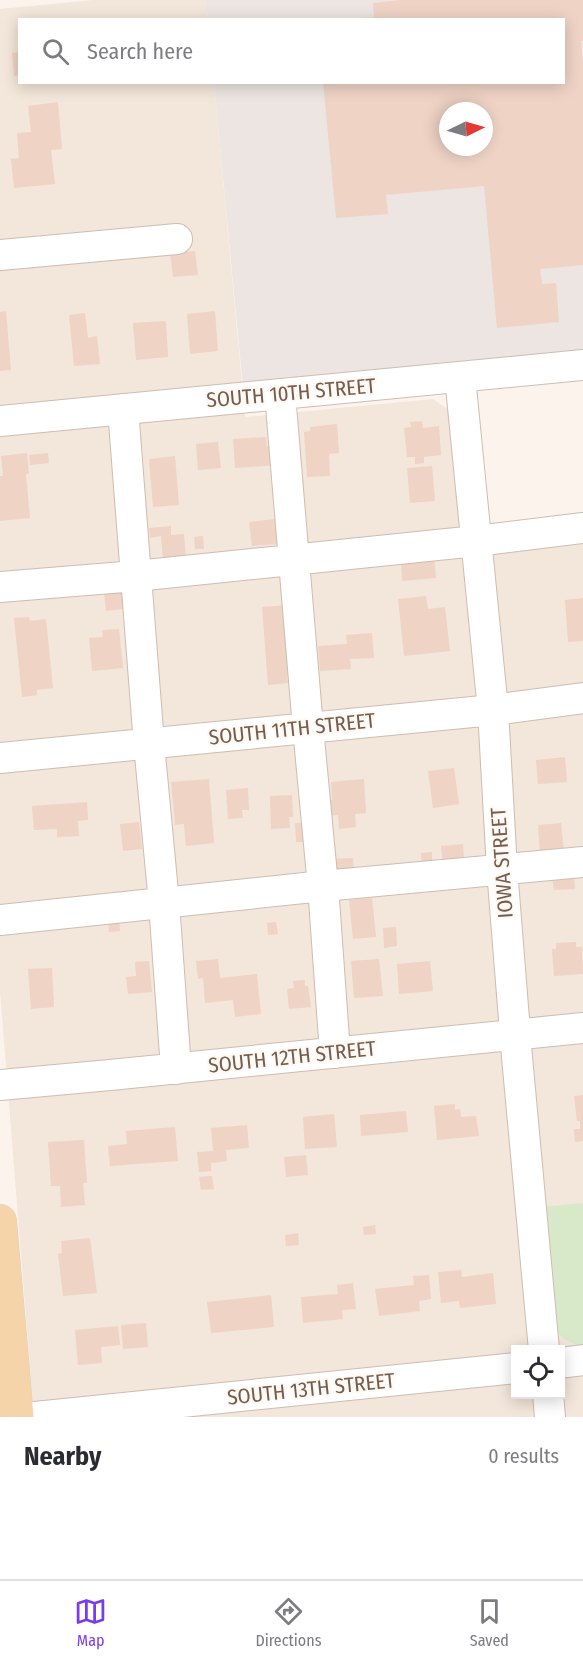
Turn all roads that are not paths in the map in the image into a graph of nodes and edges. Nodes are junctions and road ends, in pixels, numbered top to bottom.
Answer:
1 (177, 239) dead end
2 (0, 255) edge
3 (583, 365) edge
4 (460, 377) junction
5 (280, 394) junction
6 (123, 409) junction
7 (0, 421) edge
8 (583, 528) edge
9 (476, 541) junction
10 (295, 560) junction
11 (136, 576) junction
12 (0, 586) edge
13 (583, 698) edge
14 (493, 710) junction
15 (308, 728) junction
16 (148, 744) junction
17 (0, 758) edge
18 (583, 862) edge
19 (502, 869) junction
20 (323, 886) junction
21 (164, 903) junction
22 (0, 920) edge
23 (583, 1028) edge
24 (515, 1035) junction
25 (334, 1053) junction
26 (176, 1069) junction
27 (0, 1085) edge
28 (0, 1221) edge
29 (544, 1345) edge
30 (583, 1360) edge
31 (565, 1362) edge
32 (511, 1369) edge
33 (548, 1399) edge
34 (17, 1417) edge
35 (35, 1417) edge
36 (550, 1417) edge

1 - 2 street
3 - 4 street, SOUTH 10TH STREET
4 - 5 street, SOUTH 10TH STREET
4 - 9 street, IOWA STREET
5 - 6 street, SOUTH 10TH STREET
5 - 10 street
6 - 7 street, SOUTH 10TH STREET
6 - 11 street
8 - 9 street
9 - 10 street
9 - 14 street, IOWA STREET
10 - 11 street
10 - 15 street
11 - 12 street
11 - 16 street
13 - 14 street, SOUTH 11TH STREET
14 - 15 street, SOUTH 11TH STREET
14 - 19 street, IOWA STREET
15 - 16 street, SOUTH 11TH STREET
15 - 20 street
16 - 17 street, SOUTH 11TH STREET
16 - 21 street
18 - 19 street
19 - 20 street
19 - 24 street, IOWA STREET
20 - 21 street
20 - 25 street
21 - 22 street
21 - 26 street
23 - 24 street, SOUTH 12TH STREET
24 - 25 street, SOUTH 12TH STREET
24 - 29 street, IOWA STREET
25 - 26 street, SOUTH 12TH STREET
26 - 27 street, SOUTH 12TH STREET
28 - 34 main road
30 - 31 street
32 - 35 street, SOUTH 13TH STREET
33 - 36 street

